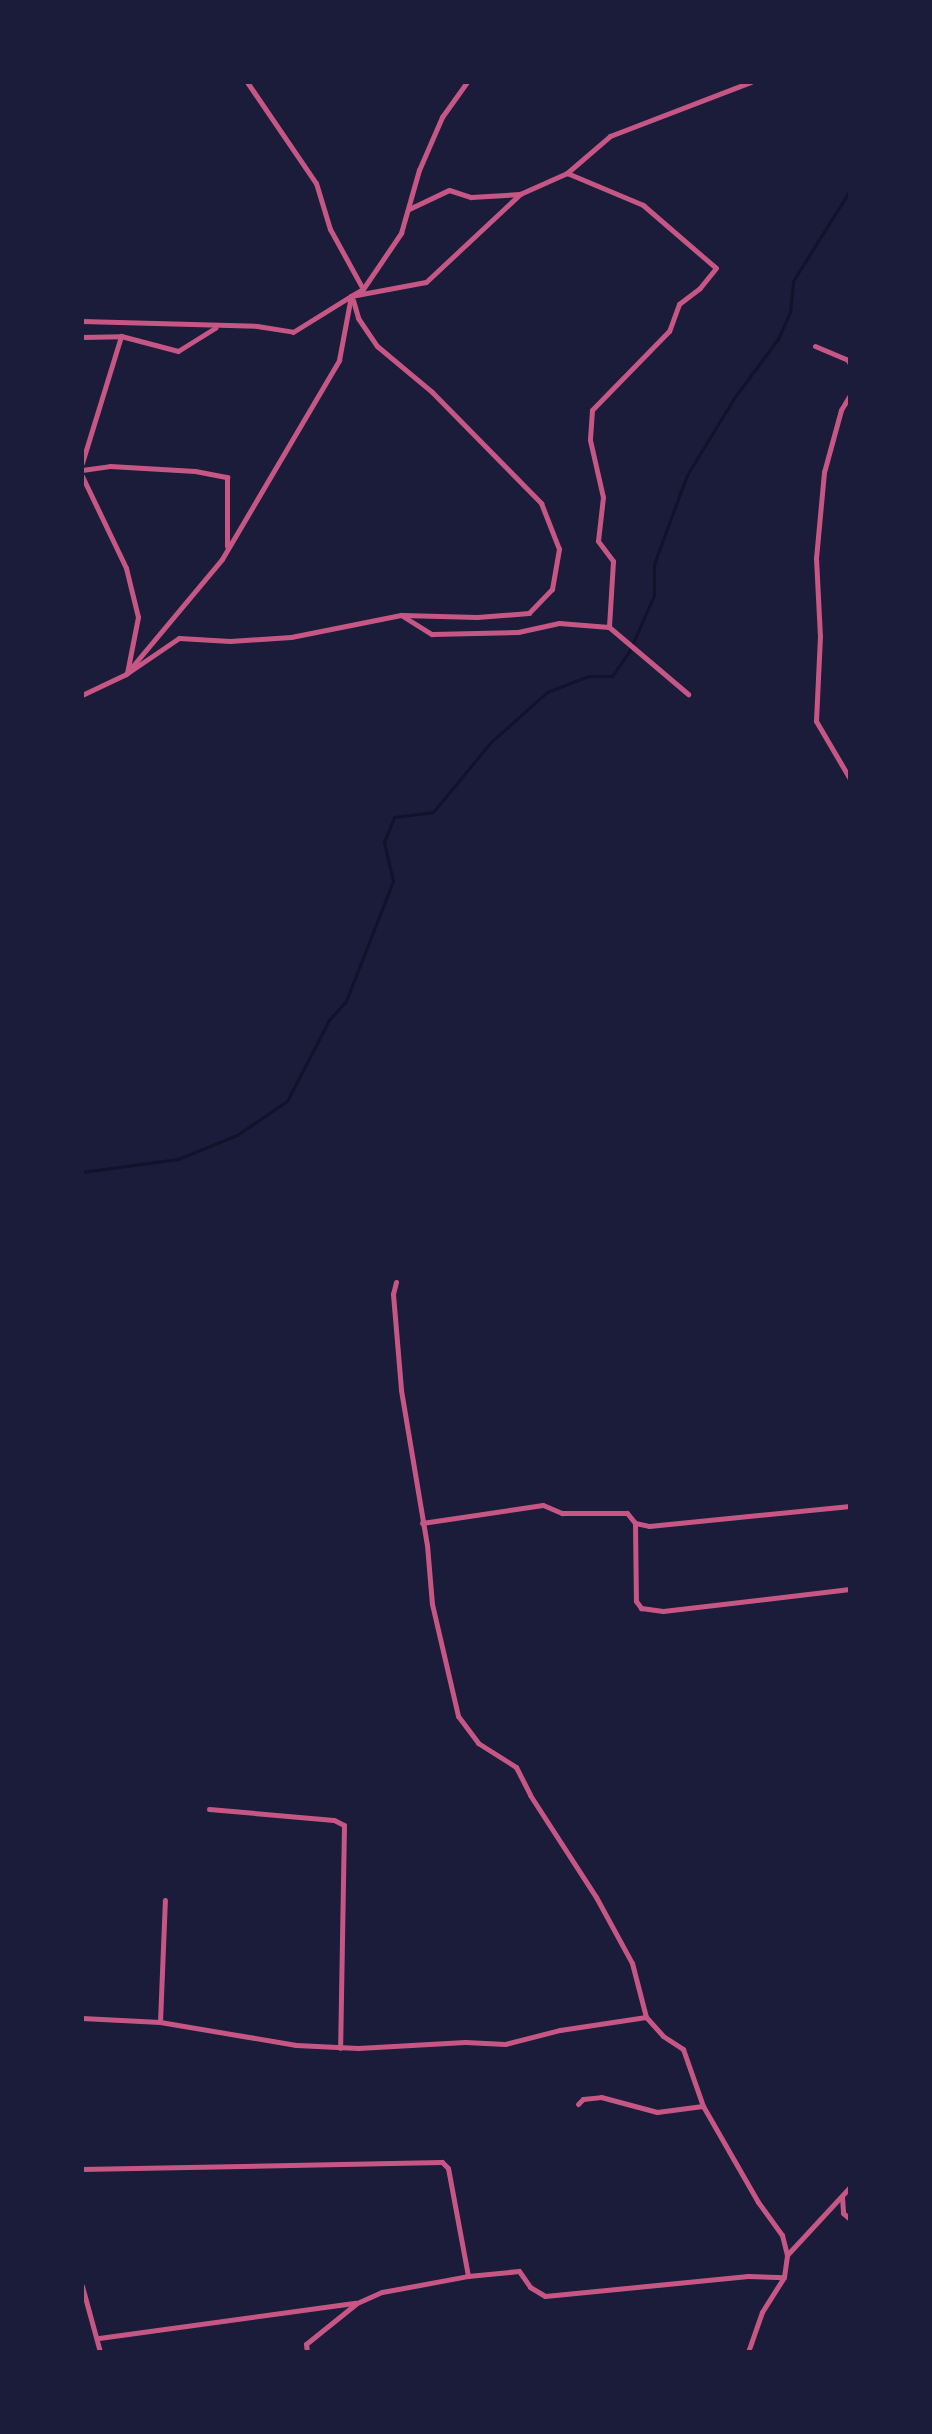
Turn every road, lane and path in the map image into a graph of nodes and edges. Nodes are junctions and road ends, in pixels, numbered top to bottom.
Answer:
1 (247, 82) edge
2 (467, 82) edge
3 (751, 82) edge
4 (567, 173) junction
5 (520, 194) junction
6 (408, 209) junction
7 (363, 289) junction
8 (351, 296) junction
9 (82, 321) edge
10 (217, 326) junction
11 (121, 336) junction
12 (82, 337) edge
13 (815, 346) dead end
14 (850, 364) edge
15 (850, 395) edge
16 (82, 463) edge
17 (82, 473) edge
18 (227, 550) junction
19 (401, 615) junction
20 (609, 627) junction
21 (126, 674) junction
22 (688, 694) dead end
23 (82, 695) edge
24 (850, 779) edge
25 (396, 1282) dead end
26 (850, 1506) edge
27 (422, 1523) junction
28 (635, 1523) junction
29 (850, 1589) edge
30 (209, 1809) dead end
31 (165, 1900) dead end
32 (646, 2017) junction
33 (82, 2018) edge
34 (160, 2022) junction
35 (340, 2048) junction
36 (578, 2104) dead end
37 (703, 2106) junction
38 (82, 2169) edge
39 (850, 2187) edge
40 (842, 2197) junction
41 (850, 2219) edge
42 (787, 2255) junction
43 (468, 2276) junction
44 (784, 2277) junction
45 (82, 2286) edge
46 (357, 2303) junction
47 (99, 2338) junction
48 (100, 2352) edge
49 (307, 2352) edge
50 (748, 2352) edge

1 - 7 street
2 - 6 street
3 - 4 street
4 - 5 street
4 - 20 street
5 - 6 street
5 - 8 street
6 - 7 street
7 - 8 street
8 - 10 street
8 - 18 street
8 - 19 street
9 - 10 street
10 - 11 street
11 - 12 street
11 - 16 street
13 - 14 street
15 - 24 street
17 - 18 street
17 - 21 street
18 - 21 street
19 - 20 street
19 - 21 street
20 - 22 street
21 - 23 street
25 - 27 street
26 - 28 street
27 - 28 street
27 - 32 street
28 - 29 street
30 - 35 street
31 - 34 street
32 - 35 street
32 - 37 street
33 - 34 street
34 - 35 street
36 - 37 street
37 - 42 street
38 - 43 street
39 - 40 street
40 - 41 street
40 - 42 street
42 - 44 street
43 - 44 street
43 - 46 street
44 - 50 street
45 - 47 street
46 - 47 street
46 - 49 street
47 - 48 street

